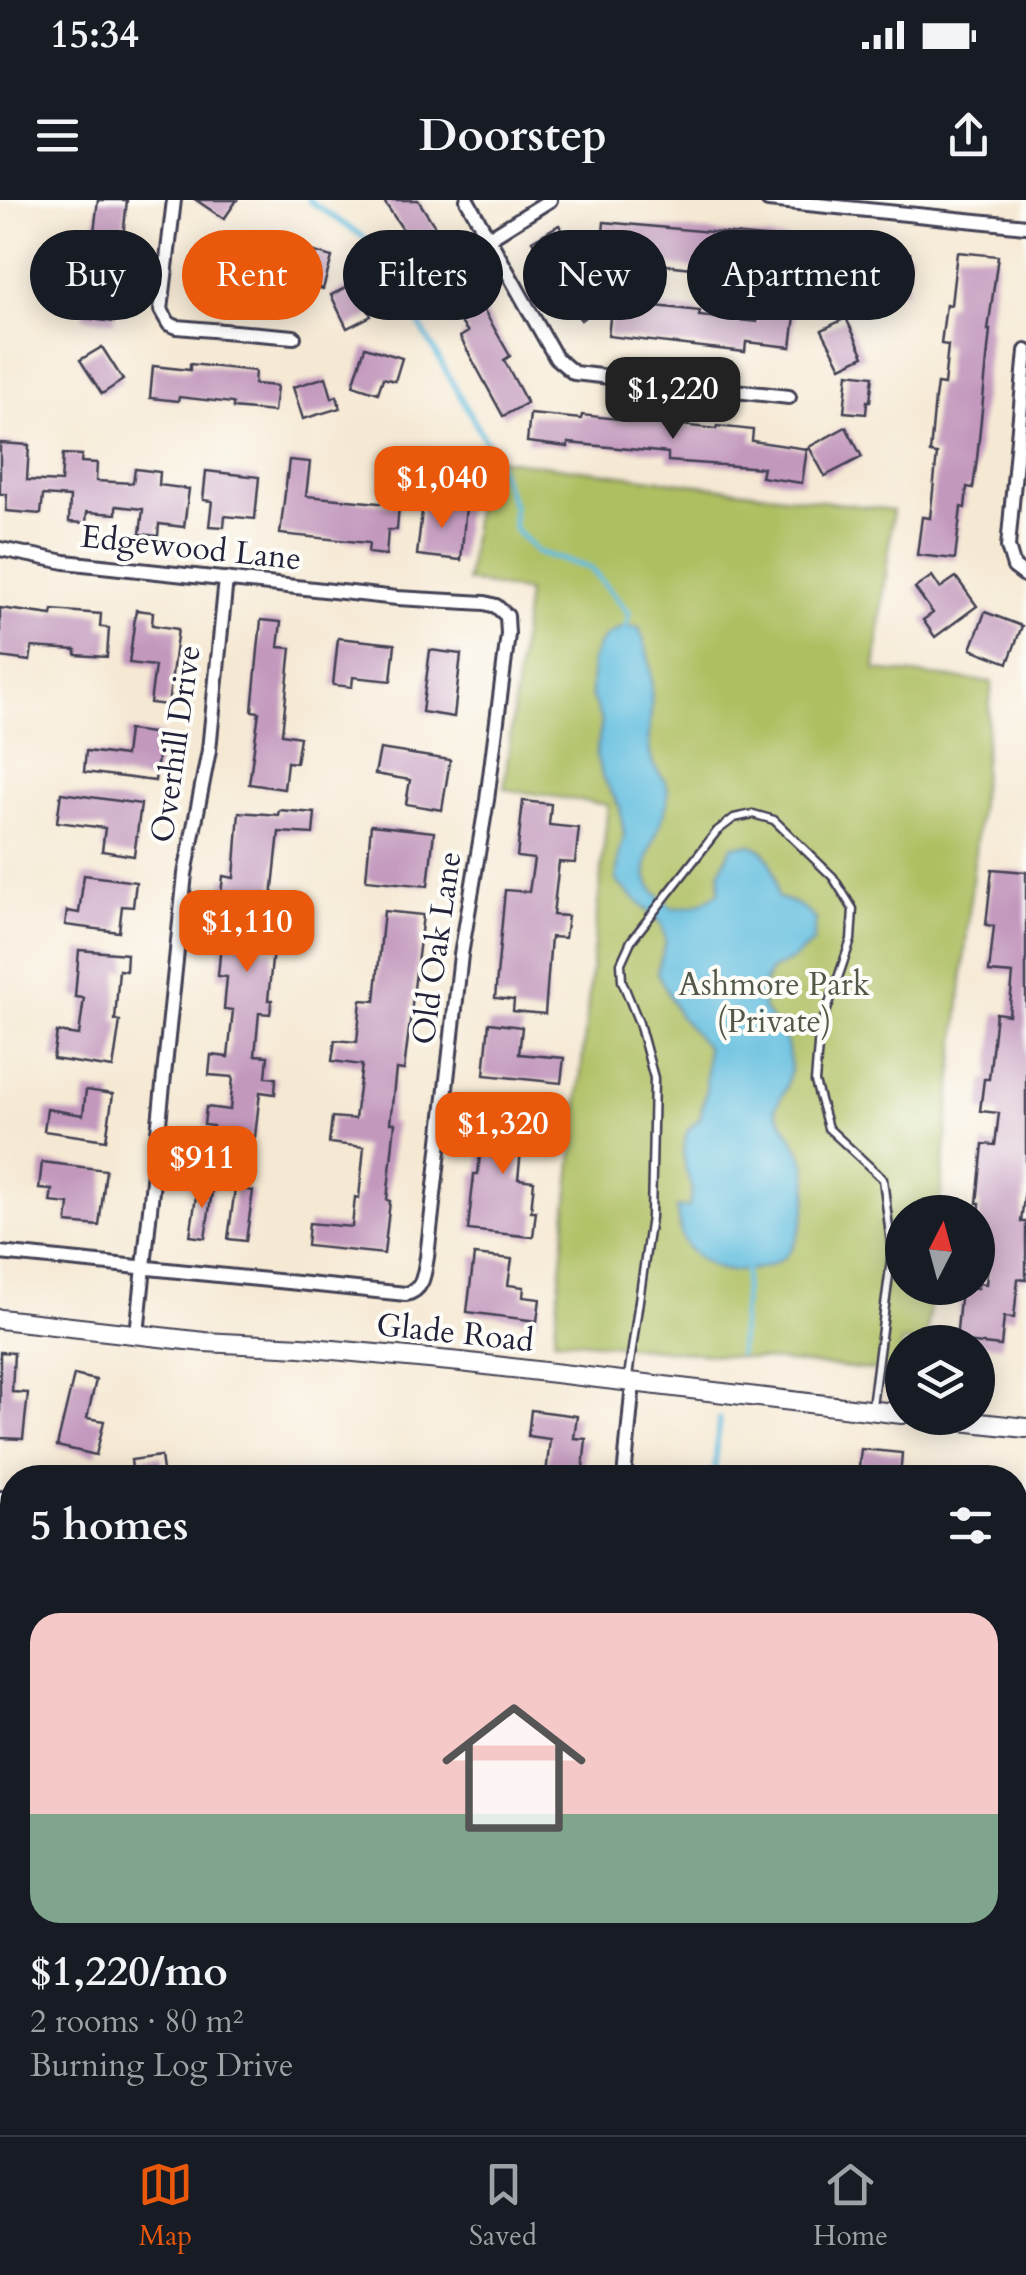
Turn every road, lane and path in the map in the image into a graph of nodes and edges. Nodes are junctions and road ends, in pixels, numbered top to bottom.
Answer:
1 (174, 200) edge
2 (467, 200) edge
3 (550, 200) edge
4 (768, 200) edge
5 (1026, 226) edge
6 (484, 230) edge
7 (502, 230) edge
8 (503, 263) edge
9 (294, 337) dead end
10 (1026, 351) edge
11 (788, 397) dead end
12 (0, 549) edge
13 (1026, 576) edge
14 (226, 579) junction
15 (496, 606) joint
16 (0, 1253) edge
17 (144, 1268) junction
18 (0, 1319) edge
19 (137, 1334) junction
20 (630, 1383) junction
21 (871, 1410) junction
22 (885, 1412) edge
23 (995, 1425) edge
24 (1026, 1428) edge
25 (625, 1465) edge

1 - 9 street
2 - 6 street
3 - 7 street
4 - 5 street
8 - 11 street
10 - 13 street
12 - 14 street, Edgewood Lane
14 - 15 street, Edgewood Lane
14 - 17 street, Overhill Drive
15 - 17 street, Old Oak Lane
16 - 17 street
17 - 19 street, Overhill Drive
18 - 19 main road, Glade Road
19 - 20 main road, Glade Road
20 - 21 main road, Glade Road
20 - 21 lane
20 - 25 street
21 - 22 main road, Glade Road
23 - 24 main road

